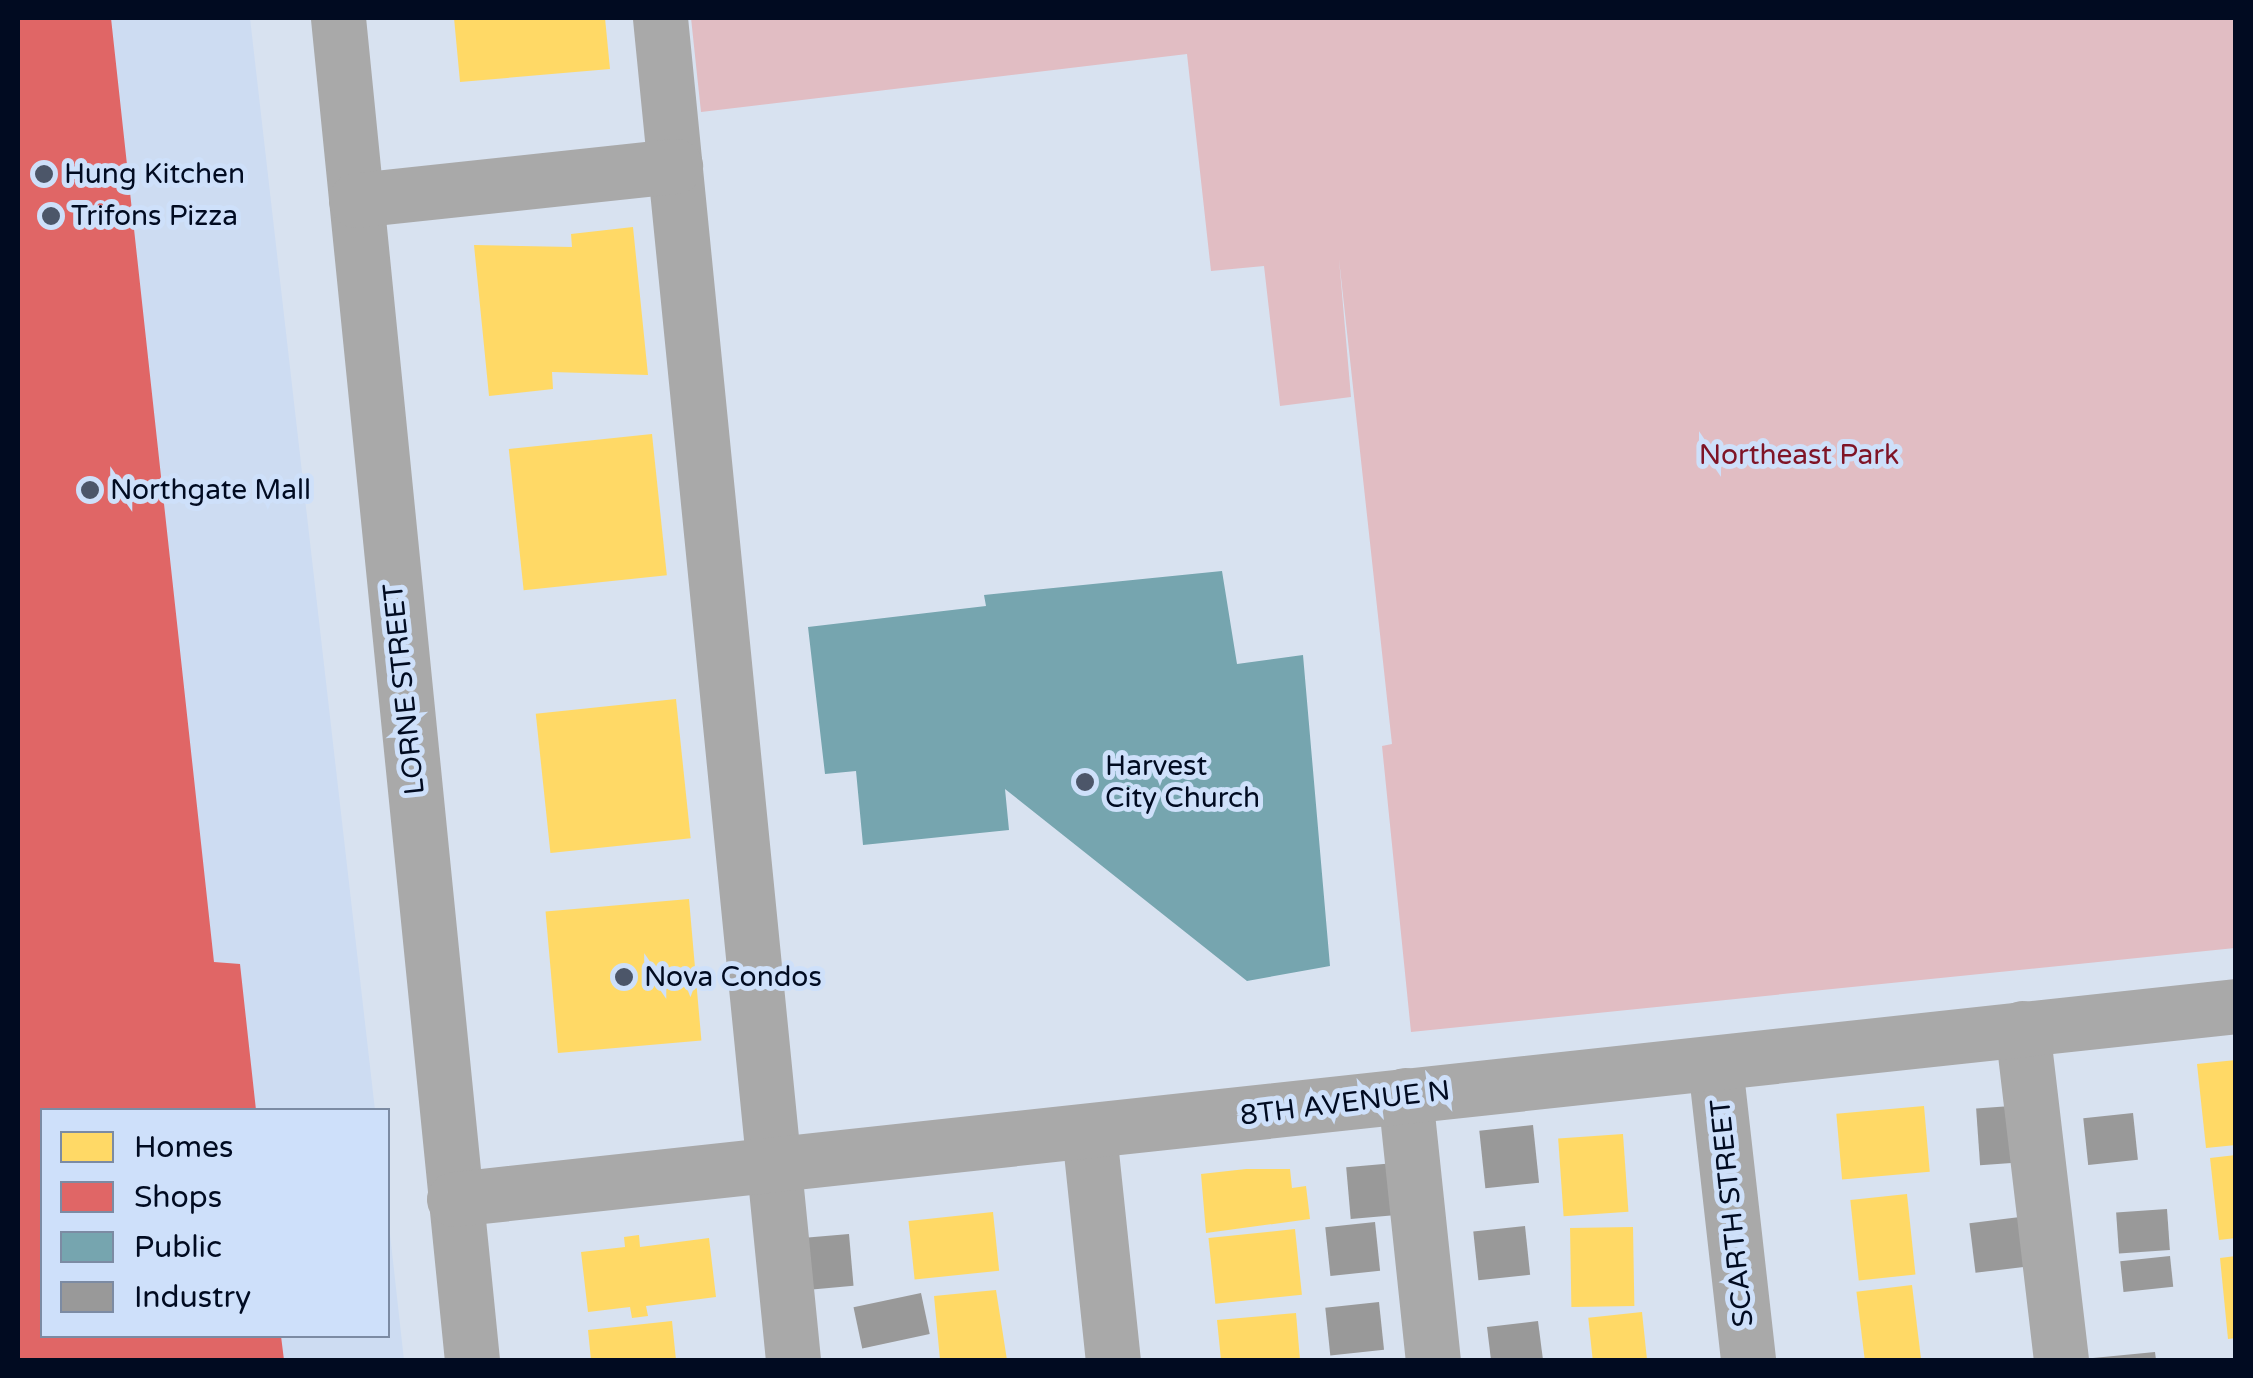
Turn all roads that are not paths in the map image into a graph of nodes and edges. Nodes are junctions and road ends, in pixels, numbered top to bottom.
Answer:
1 (338, 18) edge
2 (660, 18) edge
3 (675, 166) junction
4 (356, 200) junction
5 (2236, 1006) edge
6 (2022, 1028) junction
7 (1715, 1065) junction
8 (1405, 1095) junction
9 (1088, 1134) junction
10 (774, 1166) junction
11 (454, 1200) junction
12 (472, 1360) edge
13 (794, 1360) edge
14 (1112, 1360) edge
15 (1433, 1360) edge
16 (1748, 1360) edge
17 (2061, 1360) edge

1 - 4 street, LORNE STREET
2 - 3 street
3 - 4 street
3 - 10 street
4 - 11 street, LORNE STREET
5 - 6 street, 8TH AVENUE N
6 - 7 street, 8TH AVENUE N
6 - 17 street
7 - 8 street, 8TH AVENUE N
7 - 16 street, SCARTH STREET
8 - 9 street, 8TH AVENUE N
8 - 15 street
9 - 10 street, 8TH AVENUE N
9 - 14 street
10 - 11 street, 8TH AVENUE N
10 - 13 street
11 - 12 street, LORNE STREET

